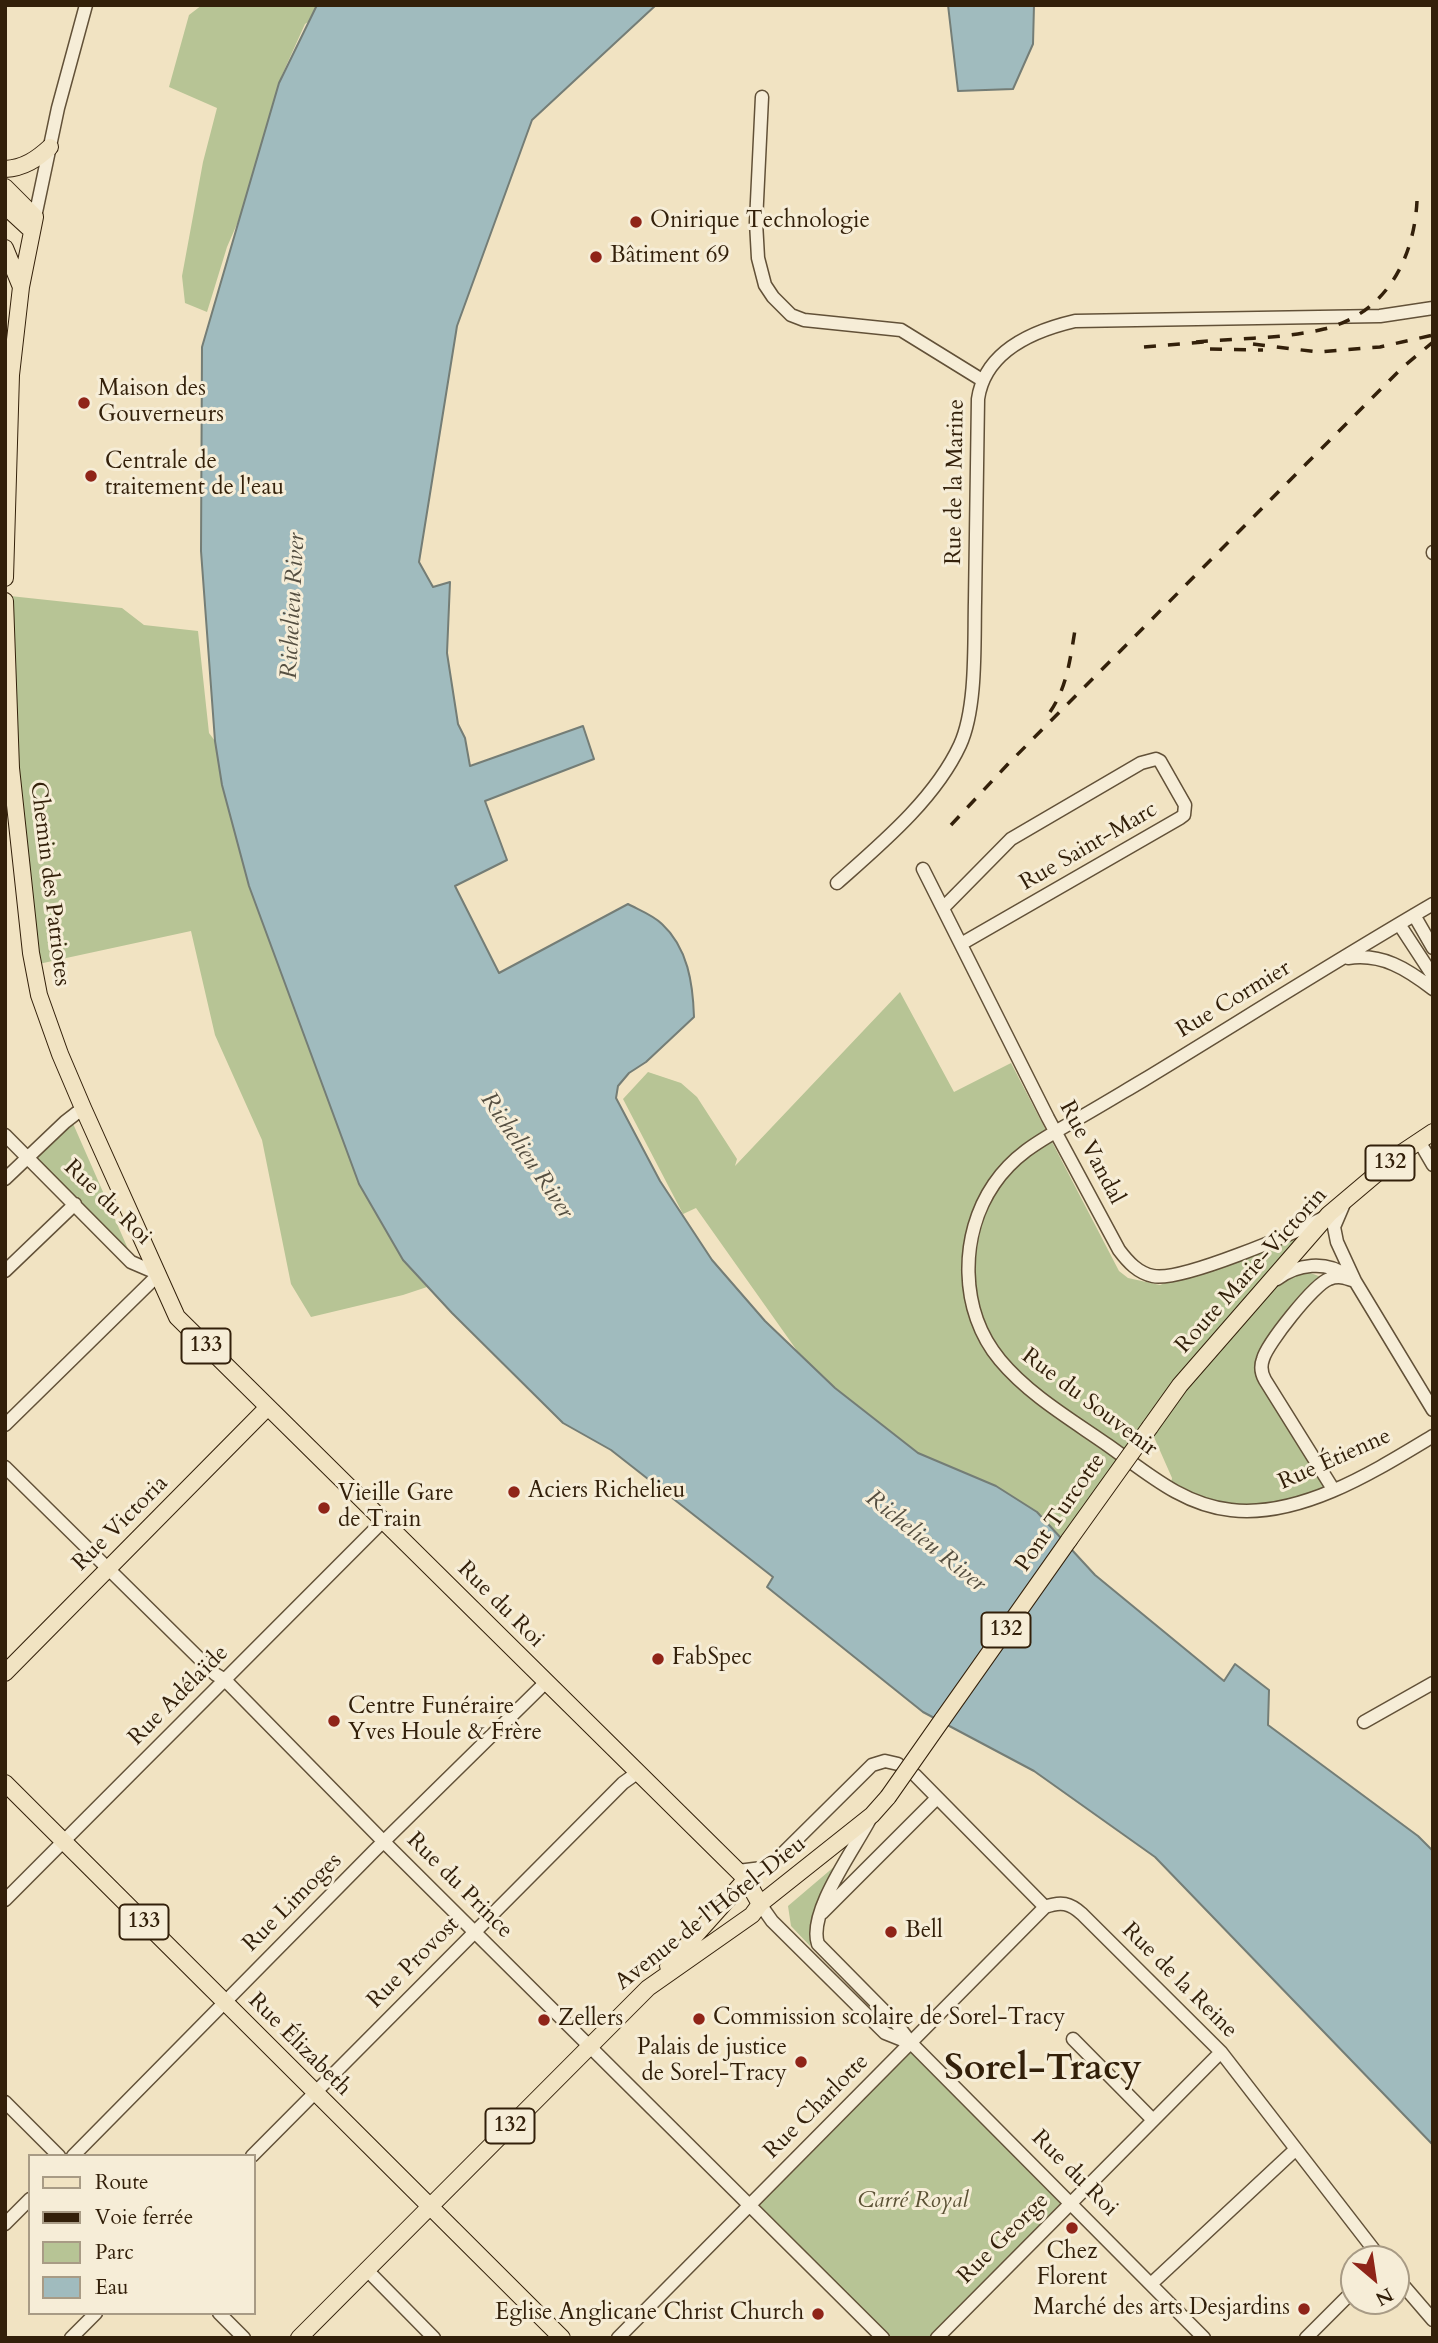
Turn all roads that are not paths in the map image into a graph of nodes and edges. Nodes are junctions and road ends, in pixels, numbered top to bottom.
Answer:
1 (86, 5) edge
2 (762, 97) dead end
3 (50, 147) junction
4 (5, 169) edge
5 (5, 187) edge
6 (5, 206) edge
7 (34, 224) junction
8 (5, 248) edge
9 (21, 287) junction
10 (1433, 308) edge
11 (10, 352) edge
12 (982, 380) junction
13 (8, 391) edge
14 (5, 578) edge
15 (5, 601) edge
16 (923, 869) dead end
17 (837, 883) dead end
18 (1433, 904) edge
19 (944, 907) junction
20 (1414, 915) junction
21 (1399, 924) junction
22 (961, 944) junction
23 (1433, 948) edge
24 (1340, 960) junction
25 (1433, 976) edge
26 (1433, 989) edge
27 (83, 1108) junction
28 (1056, 1131) junction
29 (1433, 1132) edge
30 (5, 1135) edge
31 (1419, 1141) junction
32 (28, 1157) junction
33 (1433, 1165) edge
34 (5, 1179) edge
35 (1348, 1197) junction
36 (75, 1204) junction
37 (1329, 1214) junction
38 (5, 1271) edge
39 (159, 1274) junction
40 (1355, 1282) junction
41 (1265, 1288) junction
42 (268, 1407) junction
43 (1433, 1410) edge
44 (5, 1425) edge
45 (1150, 1427) joint
46 (1433, 1436) edge
47 (5, 1466) edge
48 (1170, 1489) joint
49 (1333, 1489) junction
50 (383, 1521) junction
51 (109, 1569) junction
52 (5, 1673) edge
53 (225, 1680) junction
54 (546, 1682) junction
55 (1433, 1683) edge
56 (1364, 1722) dead end
57 (898, 1765) dead end
58 (637, 1773) junction
59 (915, 1775) dead end
60 (5, 1783) edge
61 (888, 1797) joint
62 (937, 1798) junction
63 (872, 1815) junction
64 (63, 1842) junction
65 (384, 1842) junction
66 (742, 1875) junction
67 (5, 1900) edge
68 (760, 1903) junction
69 (1045, 1907) junction
70 (822, 1913) junction
71 (475, 1932) junction
72 (665, 1976) junction
73 (224, 2002) junction
74 (1073, 2039) dead end
75 (911, 2043) junction
76 (591, 2045) junction
77 (1221, 2052) junction
78 (314, 2093) junction
79 (5, 2102) edge
80 (1153, 2120) junction
81 (1296, 2149) junction
82 (57, 2154) edge
83 (75, 2154) edge
84 (254, 2154) edge
85 (28, 2201) edge
86 (1070, 2203) junction
87 (749, 2205) junction
88 (429, 2206) junction
89 (5, 2224) edge
90 (1370, 2245) edge
91 (366, 2269) junction
92 (1150, 2284) junction
93 (1410, 2293) edge
94 (1340, 2304) edge
95 (94, 2315) edge
96 (221, 2315) edge
97 (1433, 2320) edge
98 (71, 2338) edge
99 (244, 2338) edge
100 (299, 2338) edge
101 (434, 2338) edge
102 (562, 2338) edge
103 (618, 2338) edge
104 (883, 2338) edge
105 (937, 2338) edge
106 (1205, 2338) edge
107 (1306, 2338) edge

1 - 3 street
2 - 12 street
3 - 4 main road
3 - 7 street
5 - 7 main road
6 - 7 main road
7 - 9 main road
8 - 9 main road
9 - 11 main road
10 - 12 street, Rue de la Marine
11 - 13 main road
12 - 17 street, Rue de la Marine
13 - 14 main road
15 - 27 main road, Chemin des Patriotes / 133
16 - 19 street, Rue Vandal
18 - 20 street, Rue Cormier
19 - 22 street, Rue Vandal
19 - 22 street, Rue Saint-Marc
20 - 21 street, Rue Cormier
20 - 23 street
21 - 24 street, Rue Cormier
21 - 25 street
22 - 28 street, Rue Vandal
24 - 26 street
24 - 28 street, Rue Cormier
27 - 32 street
27 - 39 main road, Chemin des Patriotes / 133
28 - 37 street, Rue Vandal
28 - 48 street, Rue du Souvenir
29 - 31 main road, Route Marie-Victorin / 132
30 - 32 street, Rue du Roi
31 - 33 street
31 - 35 main road, Route Marie-Victorin / 132
32 - 34 street
32 - 36 street, Rue du Roi
35 - 37 main road, Route Marie-Victorin / 132
35 - 40 street
36 - 38 street
36 - 39 street, Rue du Roi
37 - 41 main road, Route Marie-Victorin / 132
39 - 42 main road, Rue du Roi / 133
39 - 44 street
40 - 41 street
40 - 43 street
40 - 49 street
41 - 45 main road, Route Marie-Victorin / 132
42 - 50 main road, Rue du Roi
42 - 51 main road, Rue Victoria
45 - 61 main road, Pont Turcotte / 132, bridge
46 - 49 street, Rue Étienne
47 - 51 street, Rue du Prince
48 - 49 street, Rue Étienne
50 - 53 street, Rue Adélaïde
50 - 54 main road, Rue du Roi
51 - 52 main road, Rue Victoria
51 - 53 street, Rue du Prince
53 - 64 street, Rue Adélaïde
53 - 65 street, Rue du Prince
54 - 58 main road, Rue du Roi
54 - 65 street, Rue Limoges
55 - 56 street
57 - 66 street
58 - 66 main road, Rue du Roi
58 - 71 street, Rue Provost
59 - 62 street
60 - 64 main road, Rue Élizabeth / 133
61 - 63 main road, Avenue de l'Hôtel-Dieu / 132
62 - 69 street
62 - 70 street
63 - 68 main road, Avenue de l'Hôtel-Dieu / 132
63 - 70 street, Rue du Roi
64 - 67 street, Rue Adélaïde
64 - 73 main road, Rue Élizabeth / 133
65 - 71 street, Rue du Prince
65 - 73 street, Rue Limoges
66 - 68 main road, Rue du Roi
66 - 72 main road
68 - 72 main road, Avenue de l'Hôtel-Dieu / 132
68 - 75 street, Rue du Roi
69 - 75 street, Rue Charlotte
69 - 77 street, Rue de la Reine
70 - 75 street, Rue du Roi
71 - 76 street, Rue du Prince
71 - 78 street, Rue Provost
72 - 76 main road, Avenue de l'Hôtel-Dieu / 132
73 - 78 main road, Rue Élizabeth / 133
73 - 83 street, Rue Limoges
74 - 80 street
75 - 86 street, Rue du Roi
75 - 87 street, Rue Charlotte
76 - 87 street, Rue du Prince
76 - 88 main road, Avenue de l'Hôtel-Dieu / 132
77 - 80 street, Rue George
77 - 81 street, Rue de la Reine
78 - 84 street, Rue Provost
78 - 88 main road, Rue Élizabeth / 133
79 - 82 street
80 - 86 street, Rue George
81 - 90 street, Rue de la Reine
81 - 92 street
85 - 89 street
86 - 92 street, Rue du Roi
86 - 105 street, Rue George
87 - 103 street, Rue Charlotte
87 - 104 street, Rue du Prince
88 - 91 main road, Avenue de l'Hôtel-Dieu / 132
88 - 102 main road, Rue Élizabeth / 133
91 - 100 main road, Avenue de l'Hôtel-Dieu / 132
91 - 101 street
92 - 106 street, Rue du Roi
93 - 97 street
94 - 107 street
95 - 98 street
96 - 99 street

